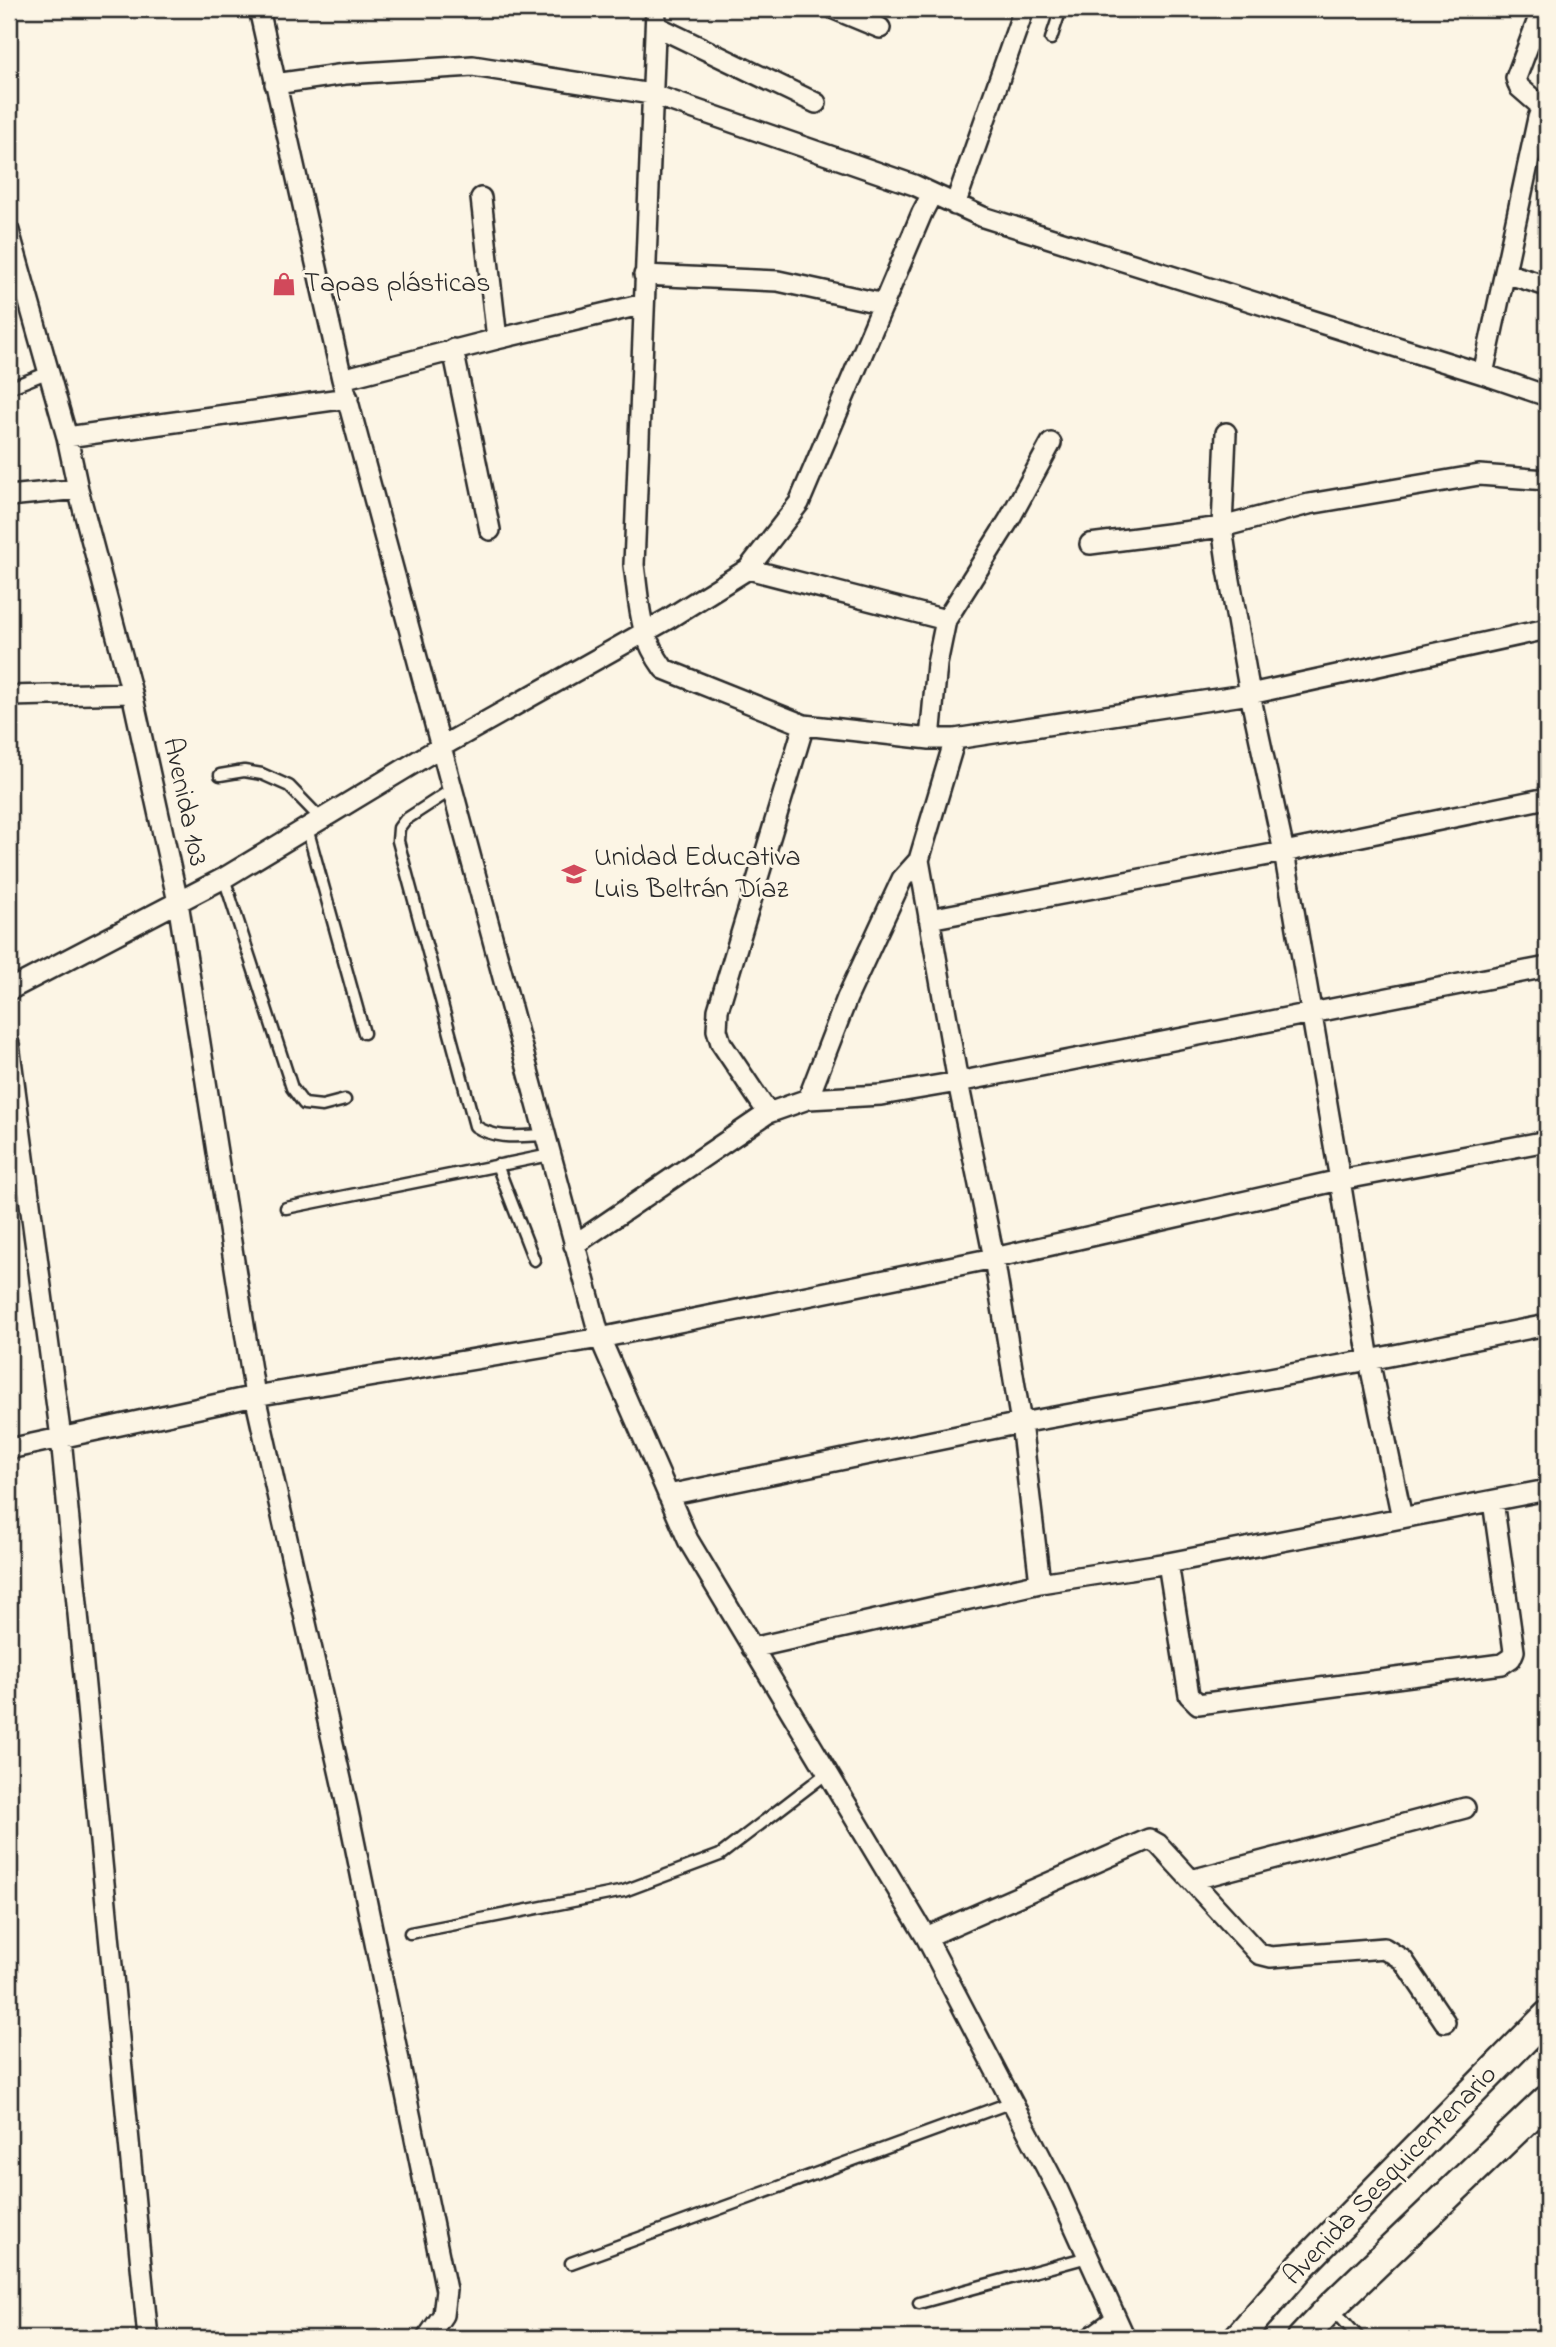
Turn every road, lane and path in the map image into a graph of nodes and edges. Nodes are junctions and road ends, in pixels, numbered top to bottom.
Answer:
1 (260, 9) edge
2 (834, 9) edge
3 (1024, 9) edge
4 (1062, 9) edge
5 (1542, 9) edge
6 (656, 18) edge
7 (880, 28) dead end
8 (1051, 39) dead end
9 (275, 84) junction
10 (651, 94) junction
11 (816, 103) dead end
12 (1545, 107) edge
13 (932, 194) junction
14 (481, 198) dead end
15 (956, 205) junction
16 (9, 231) edge
17 (1506, 272) junction
18 (644, 275) junction
19 (1547, 286) edge
20 (644, 304) junction
21 (884, 304) junction
22 (496, 338) junction
23 (453, 349) junction
24 (49, 372) junction
25 (1483, 374) junction
26 (342, 379) junction
27 (9, 388) edge
28 (1547, 397) edge
29 (348, 398) junction
30 (1226, 433) dead end
31 (67, 438) junction
32 (1051, 443) dead end
33 (1547, 480) edge
34 (78, 489) junction
35 (9, 496) edge
36 (1222, 527) junction
37 (490, 530) dead end
38 (1090, 544) dead end
39 (748, 569) junction
40 (946, 620) junction
41 (1547, 628) edge
42 (643, 633) junction
43 (132, 693) junction
44 (1250, 694) junction
45 (9, 696) edge
46 (804, 725) junction
47 (930, 739) junction
48 (955, 739) junction
49 (439, 748) junction
50 (220, 775) dead end
51 (451, 790) junction
52 (1547, 798) edge
53 (314, 823) junction
54 (1284, 852) junction
55 (919, 860) junction
56 (224, 878) junction
57 (178, 902) junction
58 (929, 919) junction
59 (1547, 967) edge
60 (9, 990) edge
61 (1312, 1014) junction
62 (364, 1032) dead end
63 (9, 1044) edge
64 (958, 1082) junction
65 (808, 1099) junction
66 (345, 1100) dead end
67 (768, 1113) junction
68 (544, 1135) junction
69 (1547, 1141) edge
70 (550, 1155) junction
71 (497, 1165) junction
72 (1340, 1180) junction
73 (286, 1208) dead end
74 (575, 1245) junction
75 (994, 1258) junction
76 (534, 1260) dead end
77 (1547, 1325) edge
78 (600, 1338) junction
79 (1369, 1360) junction
80 (255, 1396) junction
81 (1021, 1423) junction
82 (61, 1438) junction
83 (9, 1449) edge
84 (1547, 1490) edge
85 (668, 1495) junction
86 (1493, 1501) junction
87 (1402, 1518) junction
88 (1168, 1563) junction
89 (1040, 1583) junction
90 (752, 1648) junction
91 (827, 1773) junction
92 (1465, 1808) dead end
93 (1191, 1880) junction
94 (410, 1933) dead end
95 (926, 1937) junction
96 (1547, 2016) edge
97 (1445, 2022) dead end
98 (1547, 2099) edge
99 (1012, 2102) junction
100 (1088, 2257) junction
101 (571, 2263) dead end
102 (919, 2302) dead end
103 (1331, 2306) junction
104 (1116, 2319) junction
105 (148, 2338) edge
106 (427, 2338) edge
107 (1090, 2338) edge
108 (1125, 2338) edge
109 (1238, 2338) edge
110 (1302, 2338) edge
111 (1359, 2338) edge

1 - 9 street
2 - 7 street
3 - 15 street
4 - 8 lane
5 - 12 street
6 - 10 street
6 - 11 street
9 - 10 street
9 - 26 street
10 - 13 street
10 - 18 street
12 - 17 street
13 - 15 street
13 - 21 street
14 - 22 street
15 - 25 street
16 - 24 street, Avenida 103
17 - 19 street
17 - 25 street
18 - 20 street
18 - 21 street
20 - 22 street
20 - 42 street
21 - 39 street
22 - 23 street
23 - 26 street
23 - 37 street
24 - 27 lane
24 - 31 street, Avenida 103
25 - 28 street
26 - 29 street
29 - 31 street
29 - 49 street
30 - 36 street
31 - 34 street, Avenida 103
32 - 40 street
33 - 36 street
34 - 35 street
34 - 43 street, Avenida 103
36 - 38 street
36 - 44 street
39 - 40 street
39 - 42 street
40 - 47 street
41 - 44 street
42 - 46 street
42 - 49 street
43 - 45 street
43 - 57 street, Avenida 103
44 - 48 street
44 - 54 street
46 - 47 street
46 - 67 street
47 - 48 street
48 - 55 street
49 - 51 street
49 - 53 street
50 - 53 lane
51 - 68 street
51 - 68 lane
52 - 54 street
53 - 56 street
53 - 62 lane
54 - 58 street
54 - 61 street
55 - 58 street
55 - 65 street
56 - 57 street
56 - 66 lane
57 - 60 street
57 - 80 street, Avenida 103
58 - 64 street
59 - 61 street
61 - 64 street
61 - 72 street
63 - 82 street
64 - 65 street
64 - 75 street
65 - 67 street
67 - 74 street
68 - 70 street
69 - 72 street
70 - 71 lane
70 - 74 street
71 - 73 lane
71 - 76 lane
72 - 75 street
72 - 79 street
74 - 78 street
75 - 78 street
75 - 81 street
77 - 79 street
78 - 80 street
78 - 85 street
79 - 81 street
79 - 87 street
80 - 82 street
80 - 106 street, Avenida 103
81 - 85 street
81 - 89 street
82 - 83 street
82 - 105 street
84 - 86 street
85 - 90 street
86 - 87 street
86 - 88 street
87 - 88 street
88 - 89 street
89 - 90 street
90 - 91 street
91 - 94 lane
91 - 95 street
92 - 93 street
93 - 95 street
93 - 97 street
95 - 99 street
96 - 109 main road, Avenida Sesquicentenario
98 - 103 main road, Avenida Sesquicentenario
99 - 100 street
99 - 101 lane
100 - 102 lane
100 - 104 street
103 - 110 main road, Avenida Sesquicentenario
103 - 111 lane
104 - 107 street
104 - 108 street

